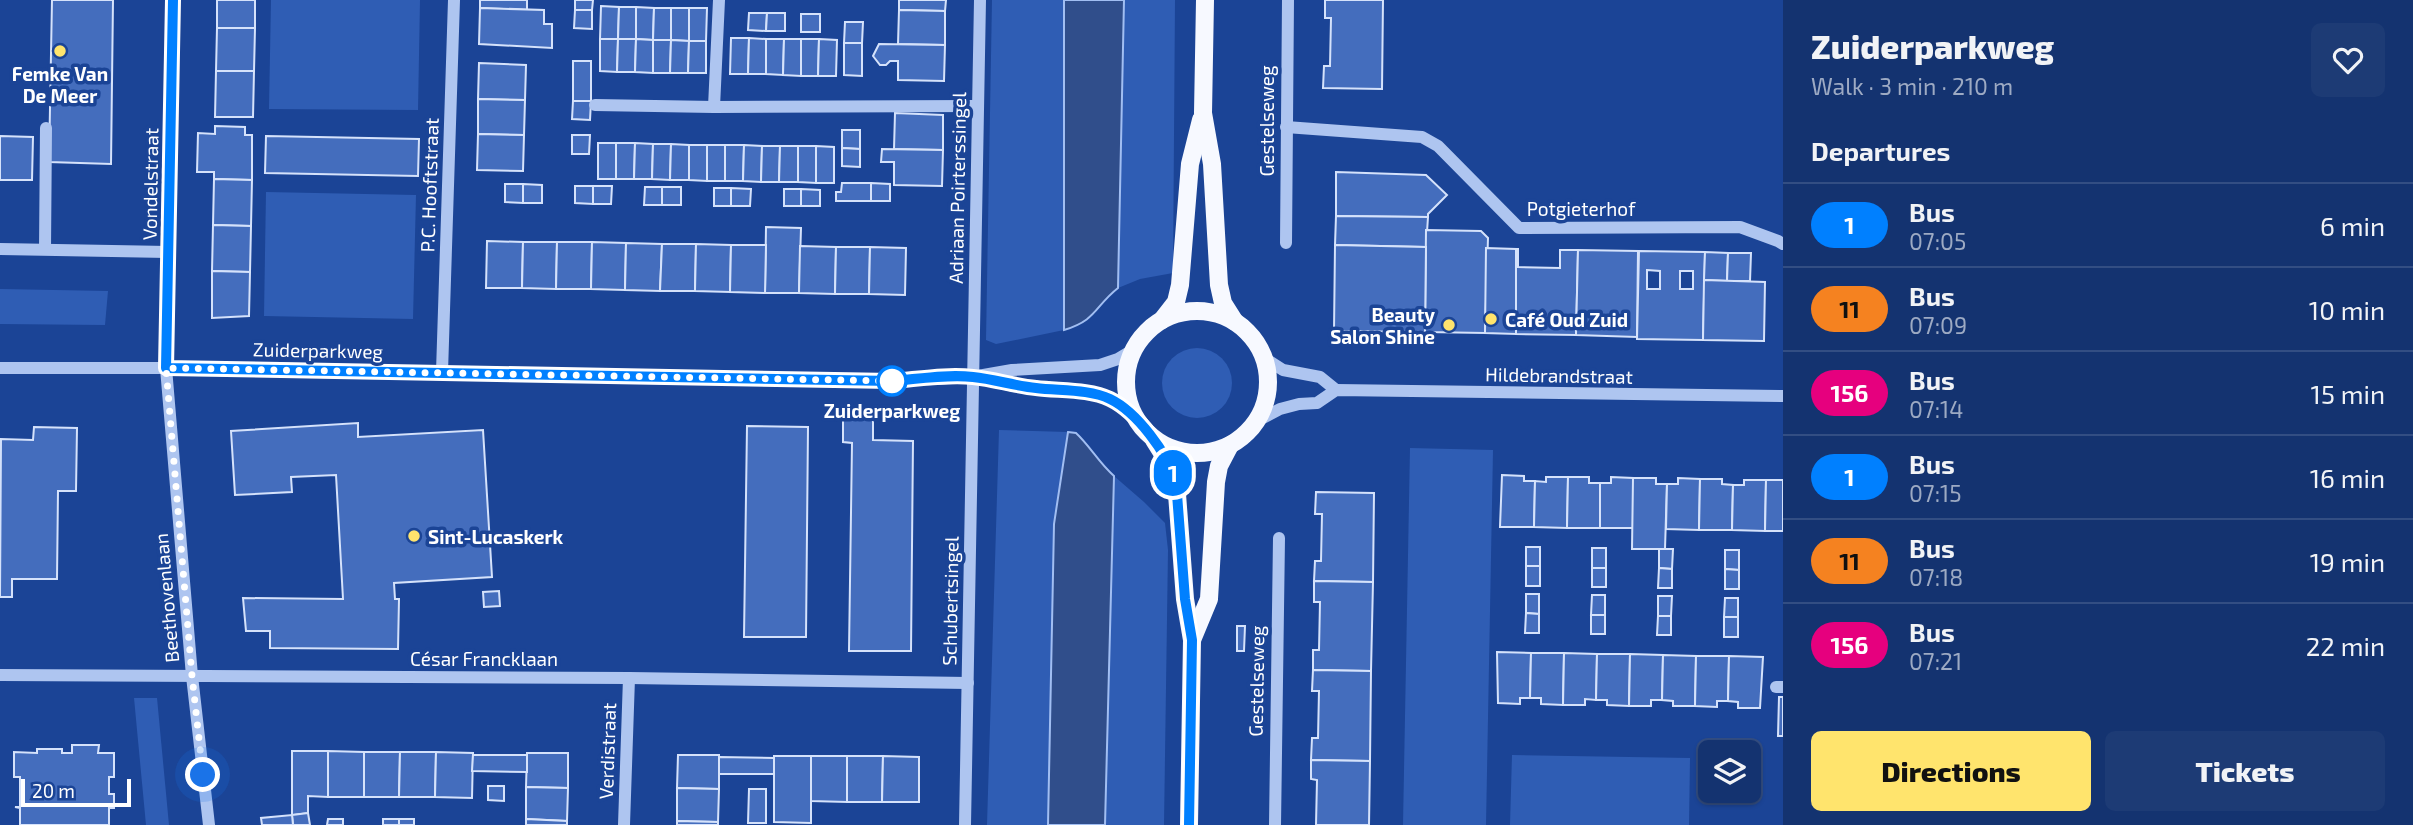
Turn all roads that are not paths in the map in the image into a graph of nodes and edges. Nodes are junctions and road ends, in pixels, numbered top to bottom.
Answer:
1 (173, 0) edge
2 (454, 0) edge
3 (719, 0) edge
4 (980, 0) edge
5 (1205, 0) edge
6 (1288, 0) edge
7 (595, 105) dead end
8 (978, 106) junction
9 (714, 107) junction
10 (1203, 113) junction
11 (1286, 127) junction
12 (46, 128) dead end
13 (1286, 243) dead end
14 (1783, 244) edge
15 (0, 249) edge
16 (44, 249) junction
17 (168, 252) junction
18 (1161, 321) junction
19 (1234, 323) junction
20 (1133, 350) junction
21 (1263, 357) junction
22 (0, 368) edge
23 (166, 368) junction
24 (442, 372) junction
25 (972, 377) junction
26 (1336, 390) junction
27 (1783, 396) edge
28 (1133, 415) junction
29 (1256, 421) junction
30 (1154, 440) junction
31 (1230, 445) junction
32 (1279, 538) dead end
33 (1192, 640) junction
34 (0, 675) edge
35 (192, 676) junction
36 (628, 678) junction
37 (968, 683) junction
38 (209, 825) edge
39 (624, 825) edge
40 (965, 825) edge
41 (1189, 825) edge
42 (1275, 825) edge

1 - 17 street, Vondelstraat
2 - 24 street, P.C. Hooftstraat
3 - 9 street
4 - 8 street, Adriaan Poirterssingel
5 - 10 main road
6 - 11 street, Gestelseweg
7 - 9 street
8 - 9 street
8 - 25 street, Adriaan Poirterssingel
10 - 18 main road
10 - 19 main road
11 - 13 street, Gestelseweg
11 - 14 street, Potgieterhof
12 - 16 street
15 - 16 street
16 - 17 street
17 - 23 street, Vondelstraat
18 - 19 main road
18 - 20 main road
19 - 21 main road
20 - 25 street, Zuiderparkweg
20 - 28 main road
21 - 26 street, Hildebrandstraat
21 - 29 main road
22 - 23 street, Zuiderparkweg
23 - 24 street, Zuiderparkweg
23 - 35 street, Beethovenlaan
24 - 25 street, Zuiderparkweg
25 - 28 street, Zuiderparkweg
25 - 37 street, Schubertsingel
26 - 27 street, Hildebrandstraat
26 - 29 street, Hildebrandstraat
28 - 30 main road
29 - 31 main road
30 - 31 main road
30 - 33 main road
31 - 33 main road
32 - 42 street, Gestelseweg
33 - 41 main road
34 - 35 street, César Francklaan
35 - 36 street, César Francklaan
35 - 38 street, Beethovenlaan
36 - 37 street, César Francklaan
36 - 39 street, Verdistraat
37 - 40 street, Schubertsingel

